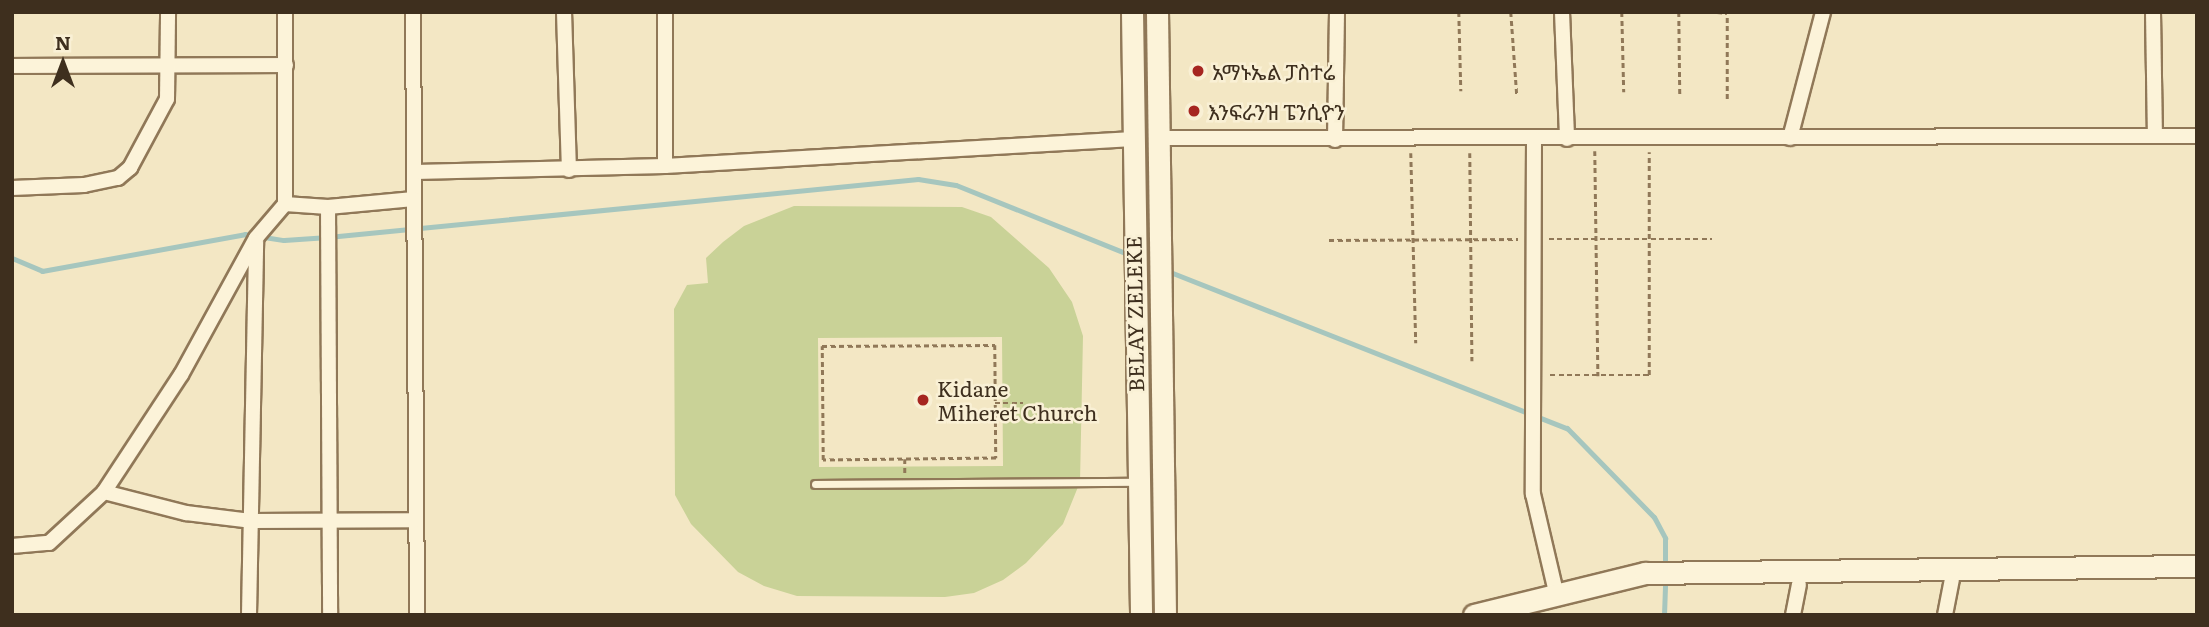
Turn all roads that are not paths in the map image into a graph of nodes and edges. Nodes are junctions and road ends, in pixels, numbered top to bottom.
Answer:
1 (168, 12) edge
2 (285, 12) edge
3 (414, 12) edge
4 (564, 12) edge
5 (665, 12) edge
6 (1132, 12) edge
7 (1157, 12) edge
8 (1337, 12) edge
9 (1562, 12) edge
10 (1823, 12) edge
11 (2153, 12) edge
12 (286, 65) junction
13 (12, 66) edge
14 (170, 67) junction
15 (2197, 135) edge
16 (2155, 136) junction
17 (1157, 138) junction
18 (1790, 138) junction
19 (1133, 139) junction
20 (1534, 139) junction
21 (1567, 139) junction
22 (1335, 140) junction
23 (665, 166) junction
24 (569, 170) junction
25 (415, 173) junction
26 (12, 188) edge
27 (285, 204) junction
28 (413, 205) junction
29 (328, 207) junction
30 (256, 238) junction
31 (1138, 482) junction
32 (815, 484) dead end
33 (104, 492) junction
34 (415, 520) junction
35 (251, 521) junction
36 (332, 521) junction
37 (12, 546) edge
38 (2197, 566) edge
39 (1952, 580) dead end
40 (1799, 585) dead end
41 (1556, 592) junction
42 (249, 615) edge
43 (330, 615) edge
44 (417, 615) edge
45 (1141, 615) edge
46 (1166, 615) edge
47 (1474, 615) edge
48 (1793, 615) edge
49 (1945, 615) edge

1 - 14 street
2 - 12 street
3 - 25 street
4 - 24 street
5 - 23 street
6 - 19 street, BELAY ZELEKE
7 - 17 street, BELAY ZELEKE
8 - 22 street
9 - 21 street
10 - 18 street
11 - 16 street
12 - 14 street
12 - 27 street
13 - 14 street
14 - 26 street
15 - 16 street
16 - 18 street
17 - 19 street
17 - 22 street
17 - 46 street, BELAY ZELEKE
18 - 21 street
19 - 23 street
19 - 31 street, BELAY ZELEKE
20 - 21 street
20 - 22 street
20 - 41 street
23 - 24 street
24 - 25 street
25 - 28 street
27 - 29 street
27 - 30 street
28 - 29 street
28 - 34 street
29 - 36 street
30 - 33 street
30 - 35 street
31 - 32 lane
31 - 45 street, BELAY ZELEKE
33 - 35 street
33 - 37 street
34 - 36 street
34 - 44 street
35 - 36 street
35 - 42 street
36 - 43 street
38 - 41 street
39 - 49 street
40 - 48 street
41 - 47 street

